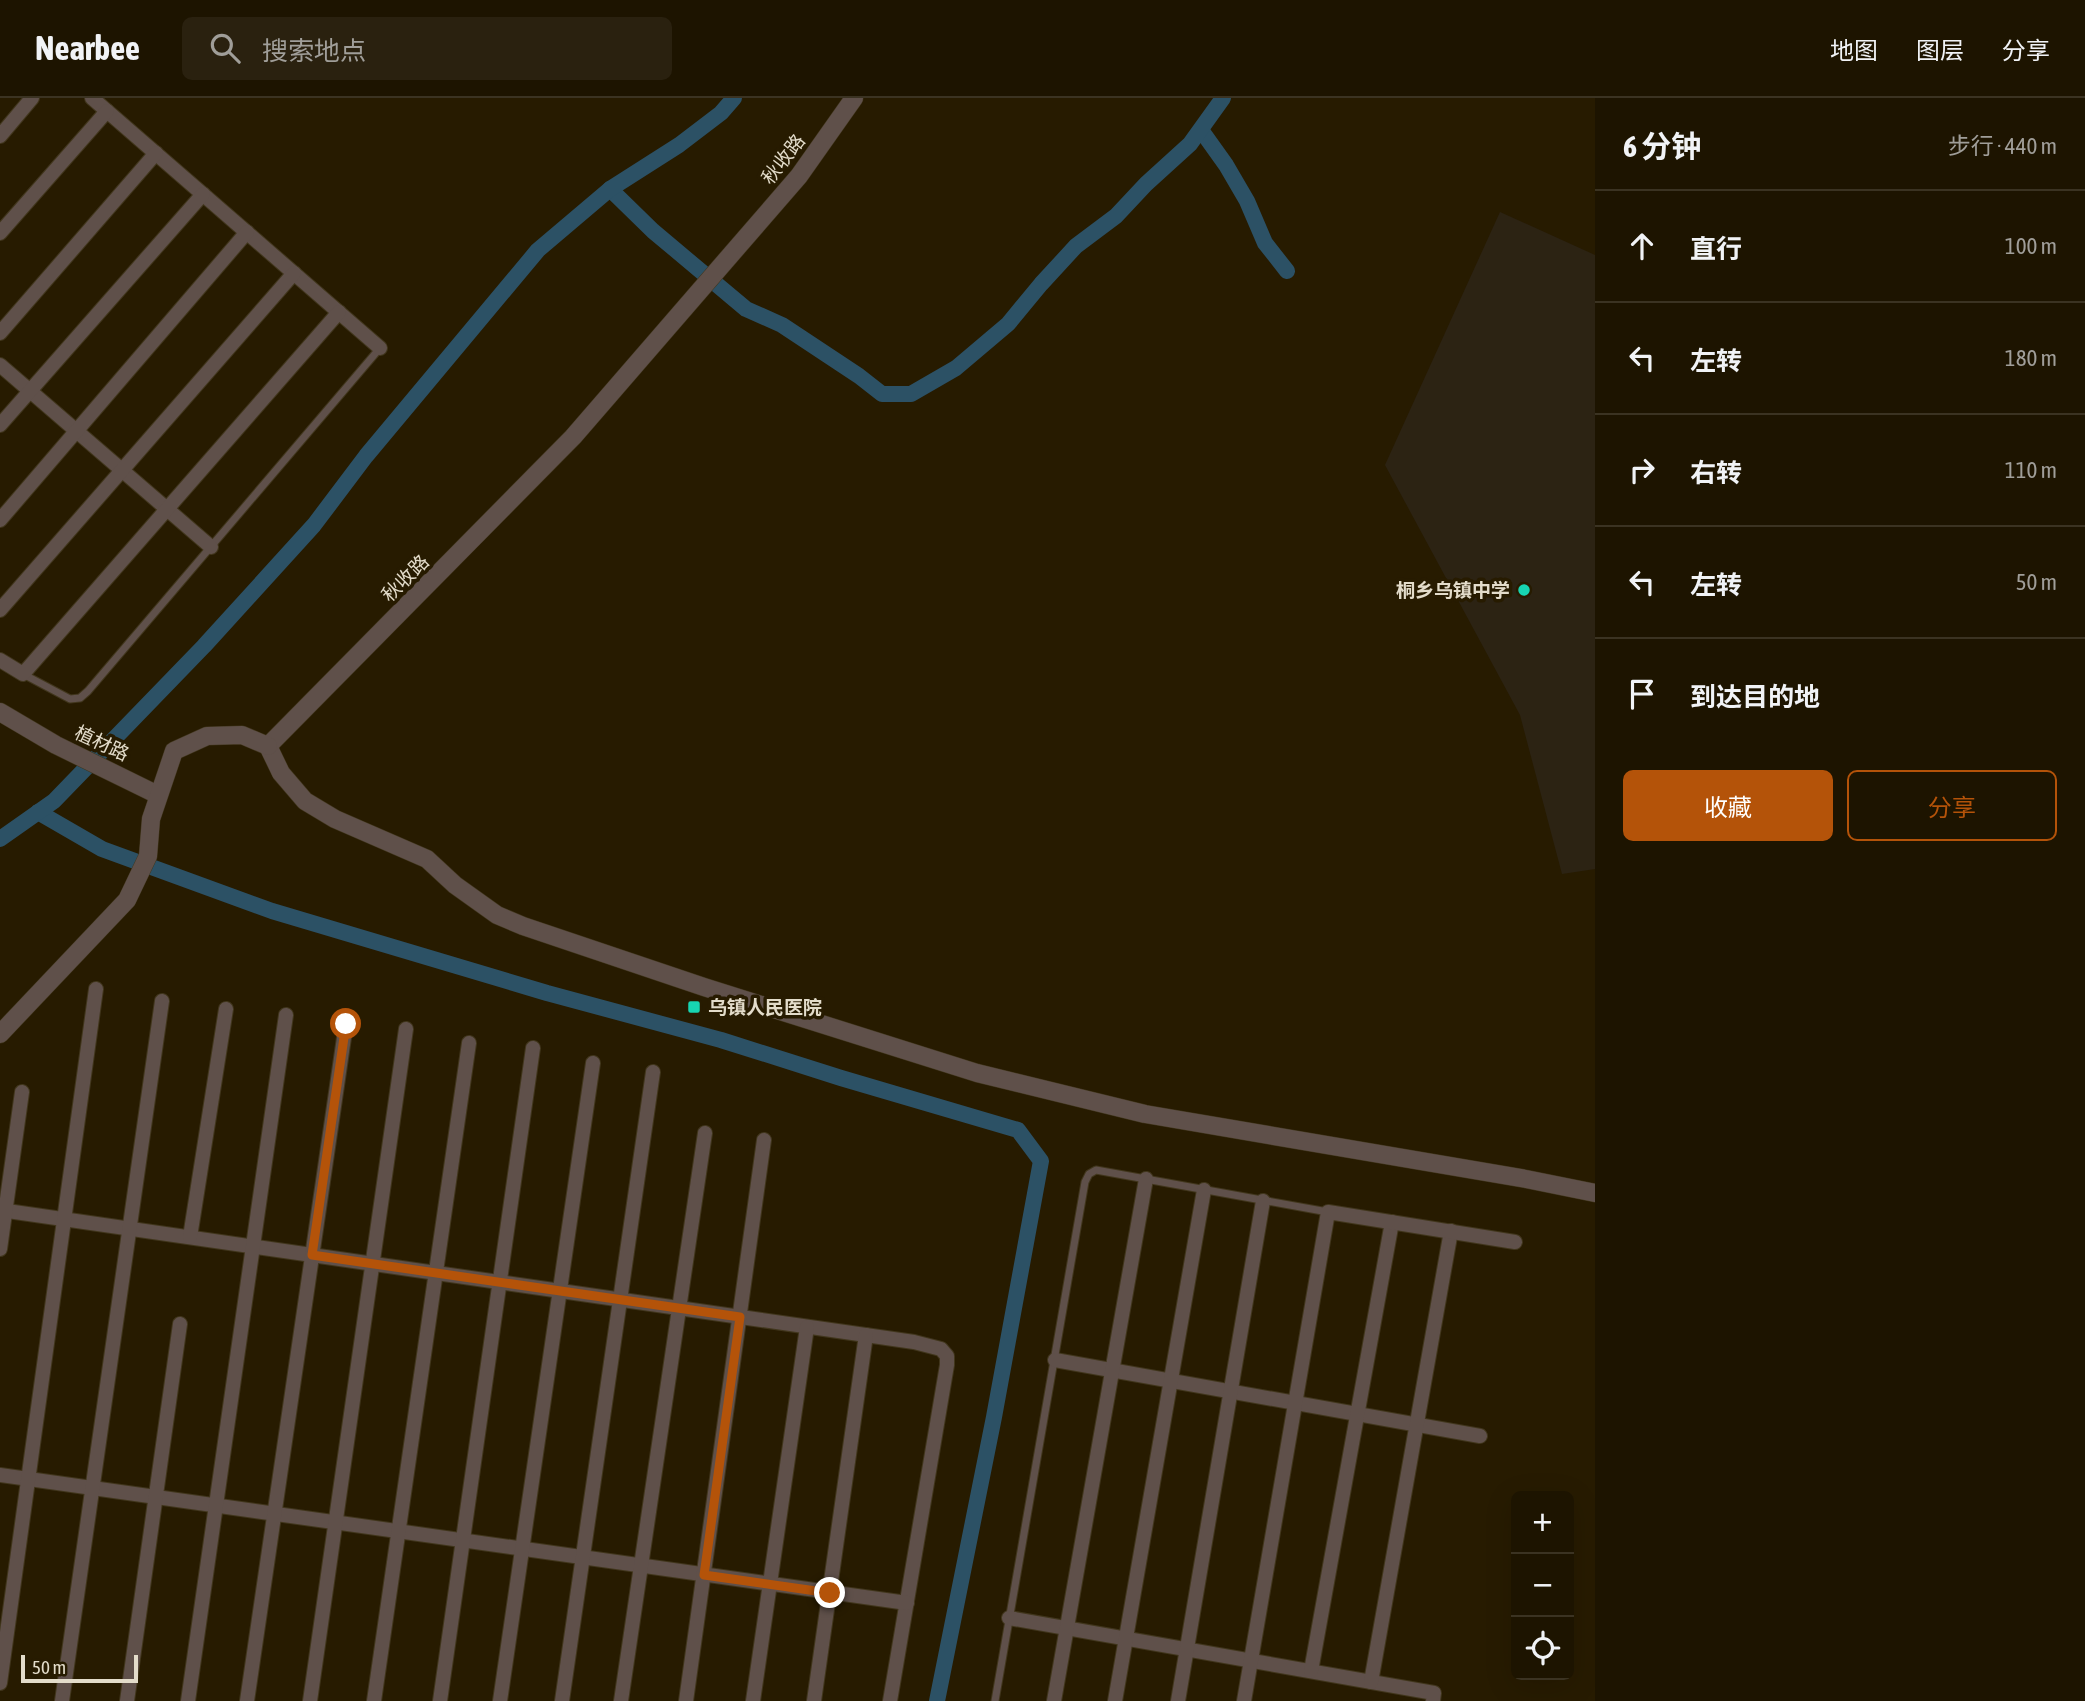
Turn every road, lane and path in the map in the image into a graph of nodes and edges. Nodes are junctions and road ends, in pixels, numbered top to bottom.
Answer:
1 (32, 98) edge
2 (92, 98) edge
3 (854, 98) edge
4 (107, 111) junction
5 (0, 135) edge
6 (156, 153) junction
7 (203, 194) junction
8 (247, 232) junction
9 (0, 233) edge
10 (294, 273) junction
11 (339, 312) junction
12 (0, 333) edge
13 (380, 348) joint
14 (0, 365) edge
15 (30, 391) junction
16 (0, 425) edge
17 (76, 431) junction
18 (122, 470) junction
19 (167, 509) junction
20 (0, 520) edge
21 (211, 547) junction
22 (0, 610) edge
23 (0, 660) edge
24 (23, 674) junction
25 (0, 712) edge
26 (268, 746) junction
27 (158, 795) junction
28 (96, 989) dead end
29 (162, 1001) dead end
30 (226, 1009) dead end
31 (286, 1015) dead end
32 (346, 1024) dead end
33 (406, 1029) dead end
34 (0, 1034) edge
35 (470, 1043) dead end
36 (533, 1048) dead end
37 (593, 1063) dead end
38 (653, 1072) dead end
39 (22, 1092) dead end
40 (705, 1133) dead end
41 (764, 1140) dead end
42 (1146, 1179) junction
43 (1204, 1190) junction
44 (1595, 1193) edge
45 (1263, 1201) junction
46 (3, 1210) edge
47 (1328, 1212) junction
48 (64, 1219) junction
49 (1392, 1222) junction
50 (129, 1228) junction
51 (1451, 1231) junction
52 (190, 1237) junction
53 (1515, 1242) dead end
54 (253, 1246) junction
55 (0, 1250) edge
56 (312, 1255) junction
57 (372, 1264) junction
58 (436, 1273) junction
59 (499, 1282) junction
60 (560, 1291) junction
61 (620, 1300) junction
62 (679, 1308) junction
63 (740, 1317) junction
64 (180, 1325) dead end
65 (807, 1327) junction
66 (866, 1335) junction
67 (1055, 1360) junction
68 (1112, 1370) junction
69 (1171, 1381) junction
70 (1231, 1392) junction
71 (1295, 1403) junction
72 (1357, 1414) junction
73 (1417, 1425) junction
74 (1480, 1436) dead end
75 (0, 1475) edge
76 (28, 1479) junction
77 (92, 1488) junction
78 (156, 1497) junction
79 (216, 1506) junction
80 (274, 1514) junction
81 (335, 1522) junction
82 (398, 1531) junction
83 (463, 1541) junction
84 (522, 1549) junction
85 (583, 1557) junction
86 (641, 1566) junction
87 (704, 1575) junction
88 (769, 1584) junction
89 (830, 1593) junction
90 (906, 1603) junction
91 (1009, 1618) junction
92 (1067, 1628) junction
93 (1126, 1639) junction
94 (1187, 1649) junction
95 (1251, 1661) junction
96 (1311, 1671) junction
97 (1371, 1682) junction
98 (0, 1683) edge
99 (62, 1701) edge
100 (127, 1701) edge
101 (188, 1701) edge
102 (247, 1701) edge
103 (310, 1701) edge
104 (374, 1701) edge
105 (440, 1701) edge
106 (500, 1701) edge
107 (562, 1701) edge
108 (621, 1701) edge
109 (687, 1701) edge
110 (753, 1701) edge
111 (814, 1701) edge
112 (890, 1701) edge
113 (995, 1701) edge
114 (1054, 1701) edge
115 (1115, 1701) edge
116 (1178, 1701) edge
117 (1244, 1701) edge
118 (1433, 1701) edge

1 - 5 street
2 - 4 street
3 - 26 street, 秋收路
4 - 6 street
4 - 9 street
6 - 7 street
6 - 12 street
7 - 8 street
7 - 15 street
8 - 10 street
8 - 17 street
10 - 11 street
10 - 18 street
11 - 13 street
11 - 19 street
13 - 21 lane
14 - 15 street
15 - 16 street
15 - 17 street
17 - 18 street
17 - 20 street
18 - 19 street
18 - 22 street
19 - 21 street
19 - 24 street
21 - 24 lane
23 - 24 street
25 - 27 street, 植材路
26 - 27 street
26 - 44 street
27 - 34 street
28 - 48 street
29 - 50 street
30 - 52 street
31 - 54 street
32 - 56 street
33 - 57 street
35 - 58 street
36 - 59 street
37 - 60 street
38 - 61 street
39 - 46 street
40 - 62 street
41 - 63 street
42 - 43 lane
42 - 67 lane
42 - 68 street
43 - 45 lane
43 - 69 street
45 - 47 lane
45 - 70 street
46 - 48 street
46 - 55 street
47 - 49 street
47 - 71 street
48 - 50 street
48 - 76 street
49 - 51 street
49 - 72 street
50 - 52 street
50 - 77 street
51 - 53 street
51 - 73 street
52 - 54 street
54 - 56 street
54 - 79 street
56 - 57 street
56 - 80 street
57 - 58 street
57 - 81 street
58 - 59 street
58 - 82 street
59 - 60 street
59 - 83 street
60 - 61 street
60 - 84 street
61 - 62 street
61 - 85 street
62 - 63 street
62 - 86 street
63 - 65 street
63 - 87 street
64 - 78 street
65 - 66 street
65 - 88 street
66 - 89 street
66 - 90 street
67 - 68 street
67 - 91 lane
68 - 69 street
68 - 92 street
69 - 70 street
69 - 93 street
70 - 71 street
70 - 94 street
71 - 72 street
71 - 95 street
72 - 73 street
72 - 96 street
73 - 74 street
73 - 97 street
75 - 76 street
76 - 77 street
76 - 98 street
77 - 78 street
77 - 99 street
78 - 79 street
78 - 100 street
79 - 80 street
79 - 101 street
80 - 81 street
80 - 102 street
81 - 82 street
81 - 103 street
82 - 83 street
82 - 104 street
83 - 84 street
83 - 105 street
84 - 85 street
84 - 106 street
85 - 86 street
85 - 107 street
86 - 87 street
86 - 108 street
87 - 88 street
87 - 109 street
88 - 89 street
88 - 110 street
89 - 90 street
89 - 111 street
90 - 112 street
91 - 92 street
91 - 113 lane
92 - 93 street
92 - 114 street
93 - 94 street
93 - 115 street
94 - 95 street
94 - 116 street
95 - 96 street
95 - 117 street
96 - 97 street
97 - 118 street

